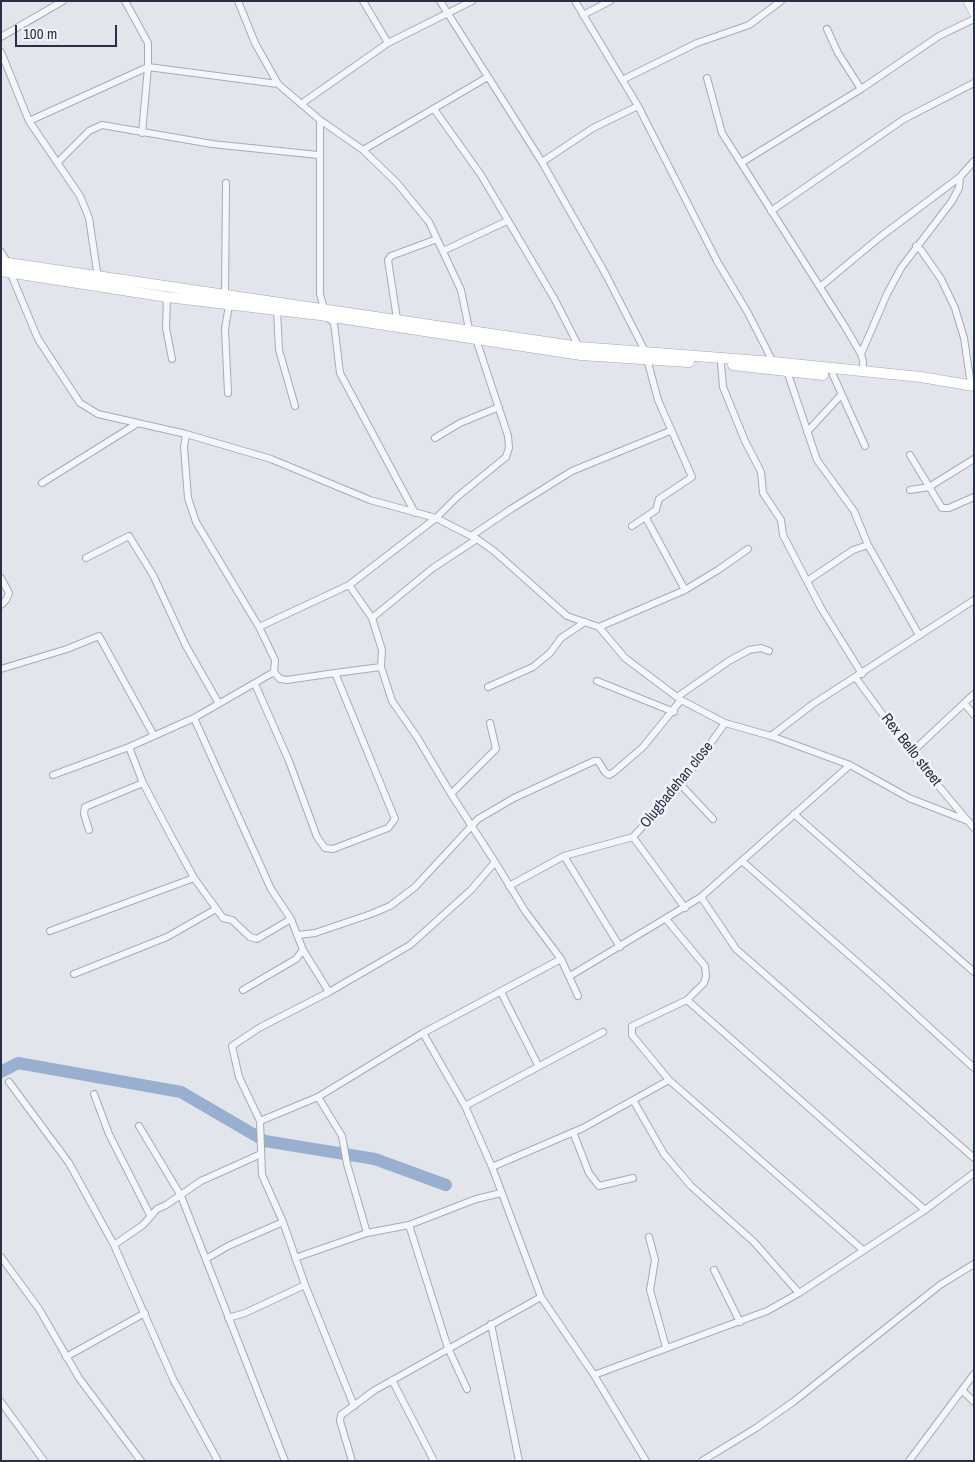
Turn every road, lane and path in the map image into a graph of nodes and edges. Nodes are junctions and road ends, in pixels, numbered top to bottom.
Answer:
1 (63, 1) edge
2 (125, 1) edge
3 (238, 1) edge
4 (363, 1) edge
5 (440, 1) edge
6 (472, 1) edge
7 (575, 1) edge
8 (610, 1) edge
9 (781, 1) edge
10 (968, 1) edge
11 (974, 13) edge
12 (449, 14) junction
13 (584, 15) junction
14 (974, 20) edge
15 (826, 29) dead end
16 (1, 36) edge
17 (388, 43) junction
18 (1, 52) edge
19 (148, 67) junction
20 (486, 78) junction
21 (707, 78) dead end
22 (622, 80) junction
23 (974, 82) edge
24 (278, 84) junction
25 (861, 89) junction
26 (302, 104) junction
27 (638, 106) junction
28 (434, 109) junction
29 (320, 120) junction
30 (29, 121) junction
31 (142, 133) junction
32 (363, 150) junction
33 (318, 155) junction
34 (974, 161) edge
35 (58, 162) junction
36 (542, 162) junction
37 (740, 163) junction
38 (960, 178) junction
39 (226, 183) dead end
40 (772, 211) junction
41 (507, 221) junction
42 (437, 239) junction
43 (916, 246) junction
44 (443, 251) junction
45 (1, 252) edge
46 (5, 267) edge
47 (98, 282) junction
48 (820, 287) junction
49 (167, 297) junction
50 (227, 300) junction
51 (277, 310) junction
52 (326, 312) junction
53 (397, 319) junction
54 (469, 329) junction
55 (476, 339) junction
56 (581, 351) junction
57 (861, 354) junction
58 (646, 355) junction
59 (172, 359) dead end
60 (721, 364) junction
61 (779, 368) junction
62 (863, 372) junction
63 (833, 375) junction
64 (973, 388) edge
65 (228, 394) dead end
66 (841, 395) junction
67 (295, 406) dead end
68 (499, 407) junction
69 (138, 423) junction
70 (670, 430) junction
71 (807, 432) junction
72 (186, 434) junction
73 (435, 438) dead end
74 (864, 446) dead end
75 (910, 455) dead end
76 (974, 459) edge
77 (42, 483) dead end
78 (929, 487) junction
79 (910, 490) dead end
80 (974, 497) edge
81 (416, 513) junction
82 (436, 518) junction
83 (646, 518) junction
84 (632, 526) dead end
85 (474, 538) junction
86 (868, 545) junction
87 (748, 549) dead end
88 (86, 558) dead end
89 (1, 578) edge
90 (807, 581) junction
91 (349, 585) junction
92 (685, 590) junction
93 (974, 600) edge
94 (1, 605) edge
95 (372, 618) junction
96 (585, 622) junction
97 (259, 627) junction
98 (599, 627) junction
99 (919, 635) junction
100 (768, 650) dead end
101 (382, 667) junction
102 (1, 669) edge
103 (274, 672) junction
104 (335, 673) junction
105 (859, 676) junction
106 (597, 681) dead end
107 (255, 684) junction
108 (488, 687) dead end
109 (974, 694) edge
110 (679, 698) junction
111 (218, 702) junction
112 (964, 703) junction
113 (674, 712) junction
114 (974, 716) edge
115 (194, 718) junction
116 (490, 723) dead end
117 (726, 723) junction
118 (153, 734) junction
119 (771, 736) junction
120 (128, 747) junction
121 (911, 753) junction
122 (850, 765) junction
123 (53, 775) dead end
124 (143, 783) junction
125 (680, 785) junction
126 (451, 794) junction
127 (794, 814) junction
128 (713, 820) dead end
129 (968, 821) junction
130 (471, 825) junction
131 (974, 828) edge
132 (89, 830) dead end
133 (633, 838) junction
134 (564, 856) junction
135 (742, 861) junction
136 (495, 862) junction
137 (194, 878) junction
138 (510, 886) junction
139 (701, 897) junction
140 (685, 908) junction
141 (216, 909) junction
142 (291, 919) junction
143 (666, 919) junction
144 (50, 931) dead end
145 (298, 935) junction
146 (620, 947) junction
147 (303, 950) junction
148 (560, 959) junction
149 (974, 972) edge
150 (74, 974) dead end
151 (570, 976) junction
152 (243, 990) dead end
153 (329, 992) junction
154 (501, 992) junction
155 (578, 996) dead end
156 (686, 1000) junction
157 (603, 1032) dead end
158 (423, 1033) junction
159 (538, 1065) junction
160 (974, 1068) edge
161 (669, 1080) junction
162 (9, 1082) dead end
163 (94, 1094) dead end
164 (318, 1098) junction
165 (632, 1100) junction
166 (465, 1106) junction
167 (260, 1121) junction
168 (139, 1126) dead end
169 (573, 1132) junction
170 (260, 1154) junction
171 (974, 1158) edge
172 (492, 1167) junction
173 (974, 1173) edge
174 (633, 1178) dead end
175 (501, 1193) junction
176 (181, 1196) junction
177 (925, 1210) junction
178 (150, 1214) junction
179 (283, 1222) junction
180 (409, 1225) junction
181 (367, 1233) junction
182 (649, 1237) dead end
183 (114, 1244) junction
184 (862, 1250) junction
185 (1, 1258) edge
186 (295, 1258) junction
187 (206, 1259) junction
188 (974, 1264) edge
189 (714, 1270) dead end
190 (305, 1285) junction
191 (799, 1293) junction
192 (541, 1297) junction
193 (145, 1313) junction
194 (228, 1318) junction
195 (740, 1322) junction
196 (491, 1324) junction
197 (666, 1347) junction
198 (448, 1348) junction
199 (66, 1357) junction
200 (974, 1374) edge
201 (594, 1375) junction
202 (392, 1380) junction
203 (467, 1389) dead end
204 (963, 1391) junction
205 (1, 1402) edge
206 (974, 1402) edge
207 (354, 1406) junction
208 (44, 1461) edge
209 (140, 1461) edge
210 (218, 1461) edge
211 (285, 1461) edge
212 (352, 1461) edge
213 (434, 1461) edge
214 (519, 1461) edge
215 (646, 1461) edge
216 (702, 1461) edge
217 (908, 1461) edge

1 - 16 street
2 - 19 street
3 - 24 street
4 - 17 street
5 - 12 street
6 - 12 street
7 - 13 street
8 - 13 street
9 - 22 street
10 - 11 street
12 - 17 street
12 - 20 street
13 - 22 street
14 - 25 street
15 - 25 street
17 - 26 street
18 - 30 street
19 - 24 street
19 - 30 street
19 - 31 street
20 - 28 street
20 - 36 street
21 - 37 street
22 - 27 street
23 - 40 street
24 - 26 street
25 - 37 street
26 - 29 street
27 - 36 street
27 - 61 street
28 - 32 street
28 - 41 street
29 - 32 street
29 - 33 street
30 - 35 street
31 - 33 street
31 - 35 street
32 - 42 street
33 - 52 street
34 - 38 street
35 - 47 street
36 - 58 street
37 - 40 street
38 - 43 street
38 - 48 street
39 - 50 street
40 - 48 street
41 - 44 street
41 - 56 street
42 - 44 street
42 - 53 street
43 - 57 street
43 - 64 street
44 - 54 street
45 - 46 street
46 - 47 main road
46 - 69 street
47 - 49 main road
47 - 50 main road
48 - 57 street
49 - 50 main road
49 - 59 street
50 - 51 main road
50 - 52 main road
50 - 65 street
51 - 52 main road
51 - 67 street
52 - 53 main road
52 - 55 main road
52 - 81 street
53 - 54 main road
54 - 56 main road
55 - 56 main road
55 - 68 street
56 - 58 main road
57 - 62 street
58 - 60 main road
58 - 61 main road
58 - 70 street
60 - 61 main road
60 - 90 street, Rex Bello street
61 - 62 main road
61 - 63 main road
61 - 71 street
62 - 64 main road
63 - 64 main road
63 - 66 street
66 - 71 street
66 - 74 street
68 - 73 street
68 - 82 street
69 - 72 street
69 - 77 street
70 - 83 street
70 - 85 street
71 - 86 street
72 - 81 street
72 - 97 street
75 - 78 street
76 - 78 street
78 - 79 street
78 - 80 street
81 - 82 street
82 - 85 street
82 - 91 street
83 - 84 street
83 - 92 street
85 - 95 street
85 - 96 street
86 - 90 street
86 - 99 street
87 - 92 street
88 - 111 street
89 - 94 street
90 - 105 street, Rex Bello street
91 - 95 street
91 - 97 street
92 - 98 street
93 - 99 street
95 - 101 street
96 - 98 street
96 - 108 street
97 - 103 street
98 - 110 street
99 - 105 street
100 - 110 street
101 - 104 street
101 - 126 street
102 - 118 street
103 - 104 street
103 - 107 street
104 - 107 street
105 - 119 street
105 - 121 street, Rex Bello street
106 - 113 street
107 - 111 street
109 - 112 street
110 - 113 street
110 - 117 street
111 - 115 street
112 - 114 street
112 - 121 street
113 - 130 street
115 - 118 street
115 - 142 street
116 - 126 street
117 - 119 street
117 - 125 street, Olugbadehan close
118 - 120 street
119 - 122 street
120 - 123 street
120 - 124 street
121 - 129 street, Rex Bello street
122 - 127 street
122 - 129 street
124 - 132 street
124 - 137 street
125 - 128 street
125 - 133 street, Olugbadehan close
126 - 130 street
127 - 135 street
127 - 149 street
129 - 131 street, Rex Bello street
130 - 136 street
130 - 145 street
133 - 134 street, Olugbadehan close
133 - 140 street
134 - 138 street, Olugbadehan close
134 - 146 street
135 - 139 street
135 - 160 street
136 - 138 street
136 - 153 street
137 - 141 street
137 - 144 street
138 - 148 street
139 - 140 street
139 - 171 street
140 - 143 street
141 - 142 street
141 - 150 street
142 - 145 street
143 - 146 street
143 - 156 street
145 - 147 street
146 - 151 street
147 - 152 street
147 - 153 street
148 - 151 street
148 - 154 street
151 - 155 street
153 - 167 street
154 - 158 street
154 - 159 street
156 - 161 street
156 - 177 street
157 - 159 street
158 - 164 street
158 - 166 street
159 - 166 street
161 - 165 street
161 - 184 street
162 - 183 street
163 - 178 street
164 - 167 street
164 - 181 street
165 - 169 street
165 - 191 street
166 - 172 street
167 - 170 street
168 - 176 street
169 - 172 street
169 - 174 street
170 - 176 street
170 - 179 street
172 - 175 street
173 - 177 street
175 - 180 street
175 - 192 street
176 - 178 street
176 - 187 street
177 - 184 street
178 - 183 street
179 - 186 street
179 - 187 street
180 - 181 street
180 - 198 street
181 - 186 street
182 - 197 street
183 - 193 street
184 - 191 street
185 - 199 street
186 - 190 street
187 - 194 street
188 - 216 street
189 - 195 street
190 - 194 street
190 - 207 street
191 - 195 street
192 - 196 street
192 - 201 street
193 - 199 street
193 - 210 street
194 - 211 street
195 - 197 street
196 - 198 street
196 - 214 street
197 - 201 street
198 - 202 street
198 - 203 street
199 - 209 street
200 - 204 street
201 - 215 street
202 - 207 street
202 - 213 street
204 - 206 street
204 - 217 street
205 - 208 street
207 - 212 street

